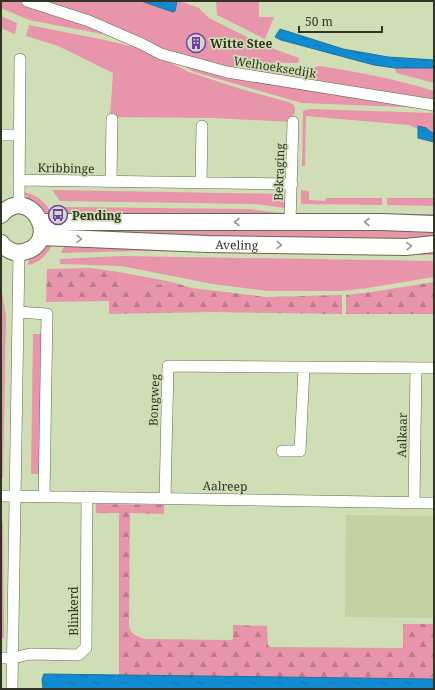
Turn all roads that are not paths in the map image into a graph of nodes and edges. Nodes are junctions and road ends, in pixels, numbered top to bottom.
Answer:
1 (27, 1) edge
2 (20, 60) dead end
3 (434, 105) edge
4 (112, 119) dead end
5 (293, 122) dead end
6 (202, 126) dead end
7 (1, 135) edge
8 (20, 135) junction
9 (20, 180) junction
10 (111, 181) junction
11 (201, 183) junction
12 (292, 184) junction
13 (19, 206) junction
14 (1, 215) edge
15 (290, 222) junction
16 (434, 224) edge
17 (41, 229) junction
18 (1, 243) edge
19 (434, 244) edge
20 (19, 252) junction
21 (18, 312) junction
22 (304, 367) junction
23 (416, 368) junction
24 (434, 368) edge
25 (282, 450) dead end
26 (1, 496) edge
27 (15, 496) junction
28 (44, 497) junction
29 (87, 497) junction
30 (164, 498) junction
31 (414, 502) junction
32 (434, 503) edge
33 (1, 658) edge
34 (13, 658) junction
35 (12, 689) edge

1 - 3 street, Welhoeksedijk
2 - 8 street
4 - 10 street, Kribbinge
5 - 12 street, Bekraging
6 - 11 street
7 - 8 street
8 - 9 street
9 - 10 street, Kribbinge
9 - 13 street
10 - 11 street, Kribbinge
11 - 12 street, Kribbinge
12 - 15 street, Bekraging
13 - 14 main road
13 - 17 main road
16 -> 15 main road, Aveling
15 -> 17 main road, Aveling
17 -> 19 main road, Aveling
17 - 20 main road
18 - 20 main road
20 - 21 street
21 - 27 street
21 - 28 street
22 - 23 street, Bongweg
22 - 25 street
22 - 30 street, Bongweg
23 - 24 street, Bongweg
23 - 31 street, Aalkaar
26 - 27 street, Aalreep
27 - 28 street, Aalreep
27 - 34 street
28 - 29 street, Aalreep
29 - 30 street, Aalreep
29 - 34 street, Blinkerd
30 - 31 street, Aalreep
31 - 32 street, Aalreep
33 - 34 street, Blinkerd
34 - 35 street

